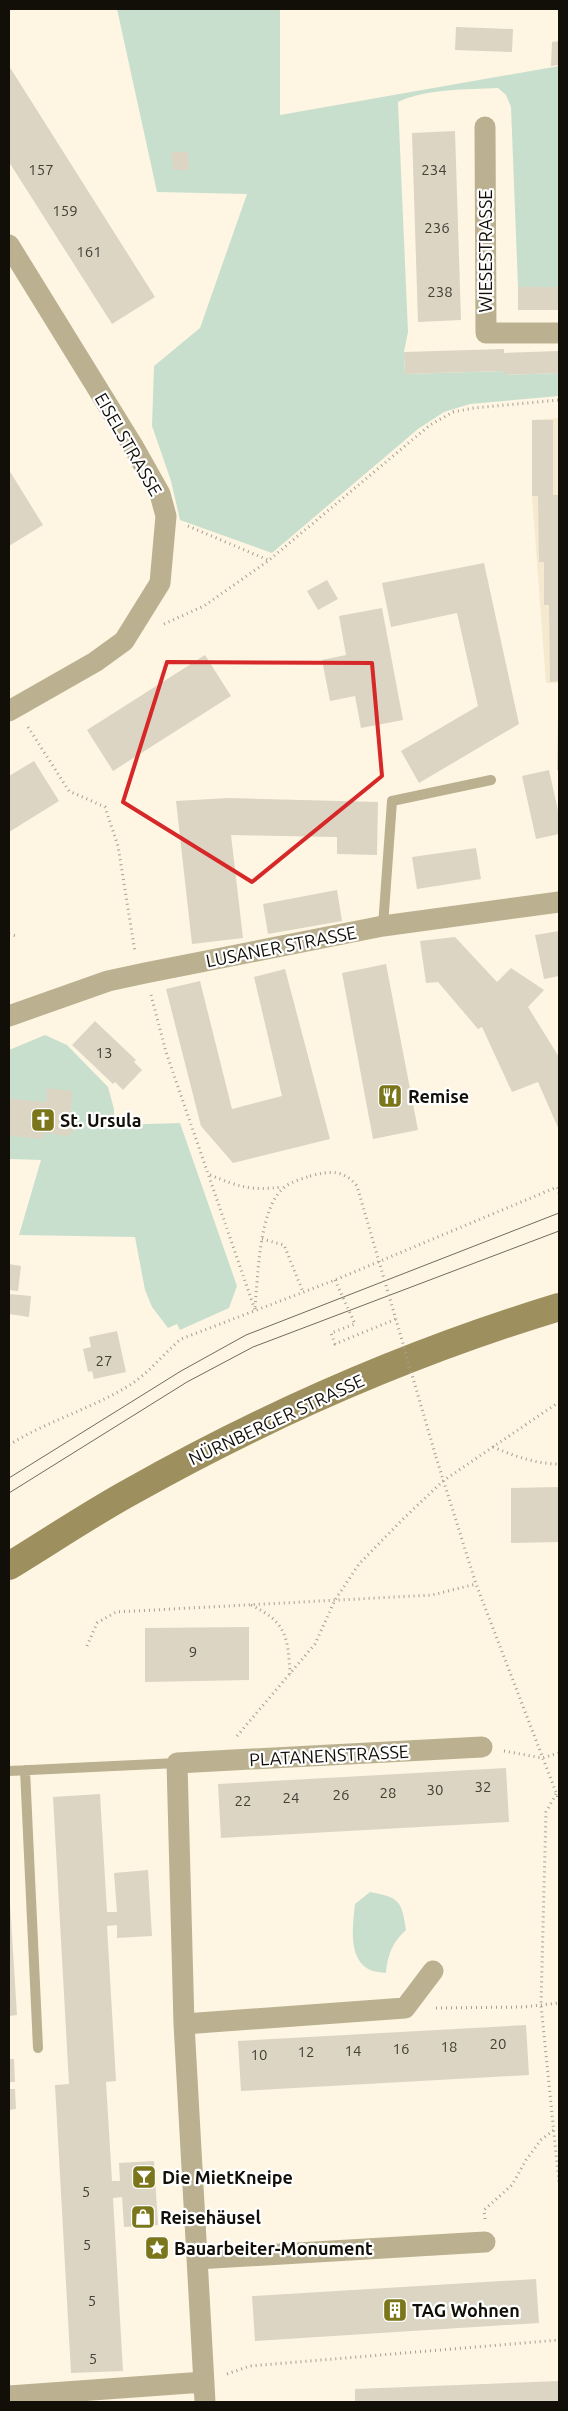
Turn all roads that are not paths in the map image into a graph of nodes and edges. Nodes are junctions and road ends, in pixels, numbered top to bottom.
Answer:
1 (485, 126) dead end
2 (9, 245) edge
3 (559, 333) edge
4 (12, 709) edge
5 (492, 780) dead end
6 (559, 902) edge
7 (383, 926) junction
8 (9, 1016) edge
9 (559, 1307) edge
10 (9, 1566) edge
11 (482, 1747) road end
12 (177, 1763) junction
13 (25, 1770) junction
14 (9, 1771) edge
15 (433, 1971) dead end
16 (184, 2024) junction
17 (38, 2048) dead end
18 (485, 2242) road end
19 (197, 2259) junction
20 (204, 2392) edge
21 (21, 2398) edge

1 - 3 street, WIESESTRASSE
2 - 4 street, EISELSTRASSE
5 - 7 lane
6 - 7 street, LUSANER STRASSE
7 - 8 street, LUSANER STRASSE
9 - 10 main road, NÜRNBERGER STRASSE
11 - 12 street, PLATANENSTRASSE
12 - 13 lane, PLATANENSTRASSE
12 - 16 street
13 - 14 lane, PLATANENSTRASSE
13 - 17 lane
15 - 16 street
16 - 19 street
18 - 19 street
19 - 20 street
20 - 21 street

